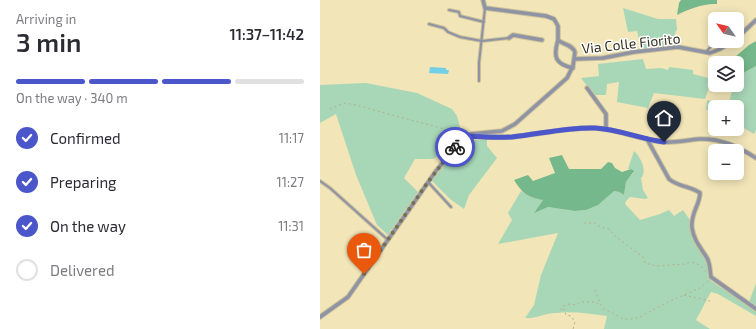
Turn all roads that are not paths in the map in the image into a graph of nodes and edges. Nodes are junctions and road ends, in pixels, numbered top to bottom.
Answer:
1 (483, 0) edge
2 (485, 8) junction
3 (449, 10) dead end
4 (756, 20) edge
5 (484, 22) junction
6 (429, 24) dead end
7 (744, 31) edge
8 (509, 38) joint
9 (542, 40) dead end
10 (558, 40) junction
11 (482, 41) junction
12 (710, 48) edge
13 (722, 48) edge
14 (705, 53) junction
15 (575, 59) junction
16 (573, 68) junction
17 (479, 81) dead end
18 (587, 88) dead end
19 (606, 129) junction
20 (466, 136) junction
21 (647, 139) junction
22 (756, 158) edge
23 (320, 181) edge
24 (428, 182) junction
25 (451, 207) dead end
26 (388, 240) junction
27 (756, 309) edge
28 (320, 317) edge

1 - 2 street
2 - 5 lane
2 - 10 street
3 - 5 lane
4 - 7 street
5 - 11 lane
6 - 11 lane
8 - 9 street
8 - 11 lane
10 - 15 street
10 - 16 street
11 - 17 lane
12 - 14 lane
13 - 14 street
14 - 15 street, Via Colle Fiorito
15 - 16 street
16 - 20 street
18 - 19 street
19 - 20 street
19 - 21 street
20 - 24 street
21 - 22 street
21 - 27 street
23 - 26 lane
24 - 25 lane
24 - 26 street
26 - 28 street

